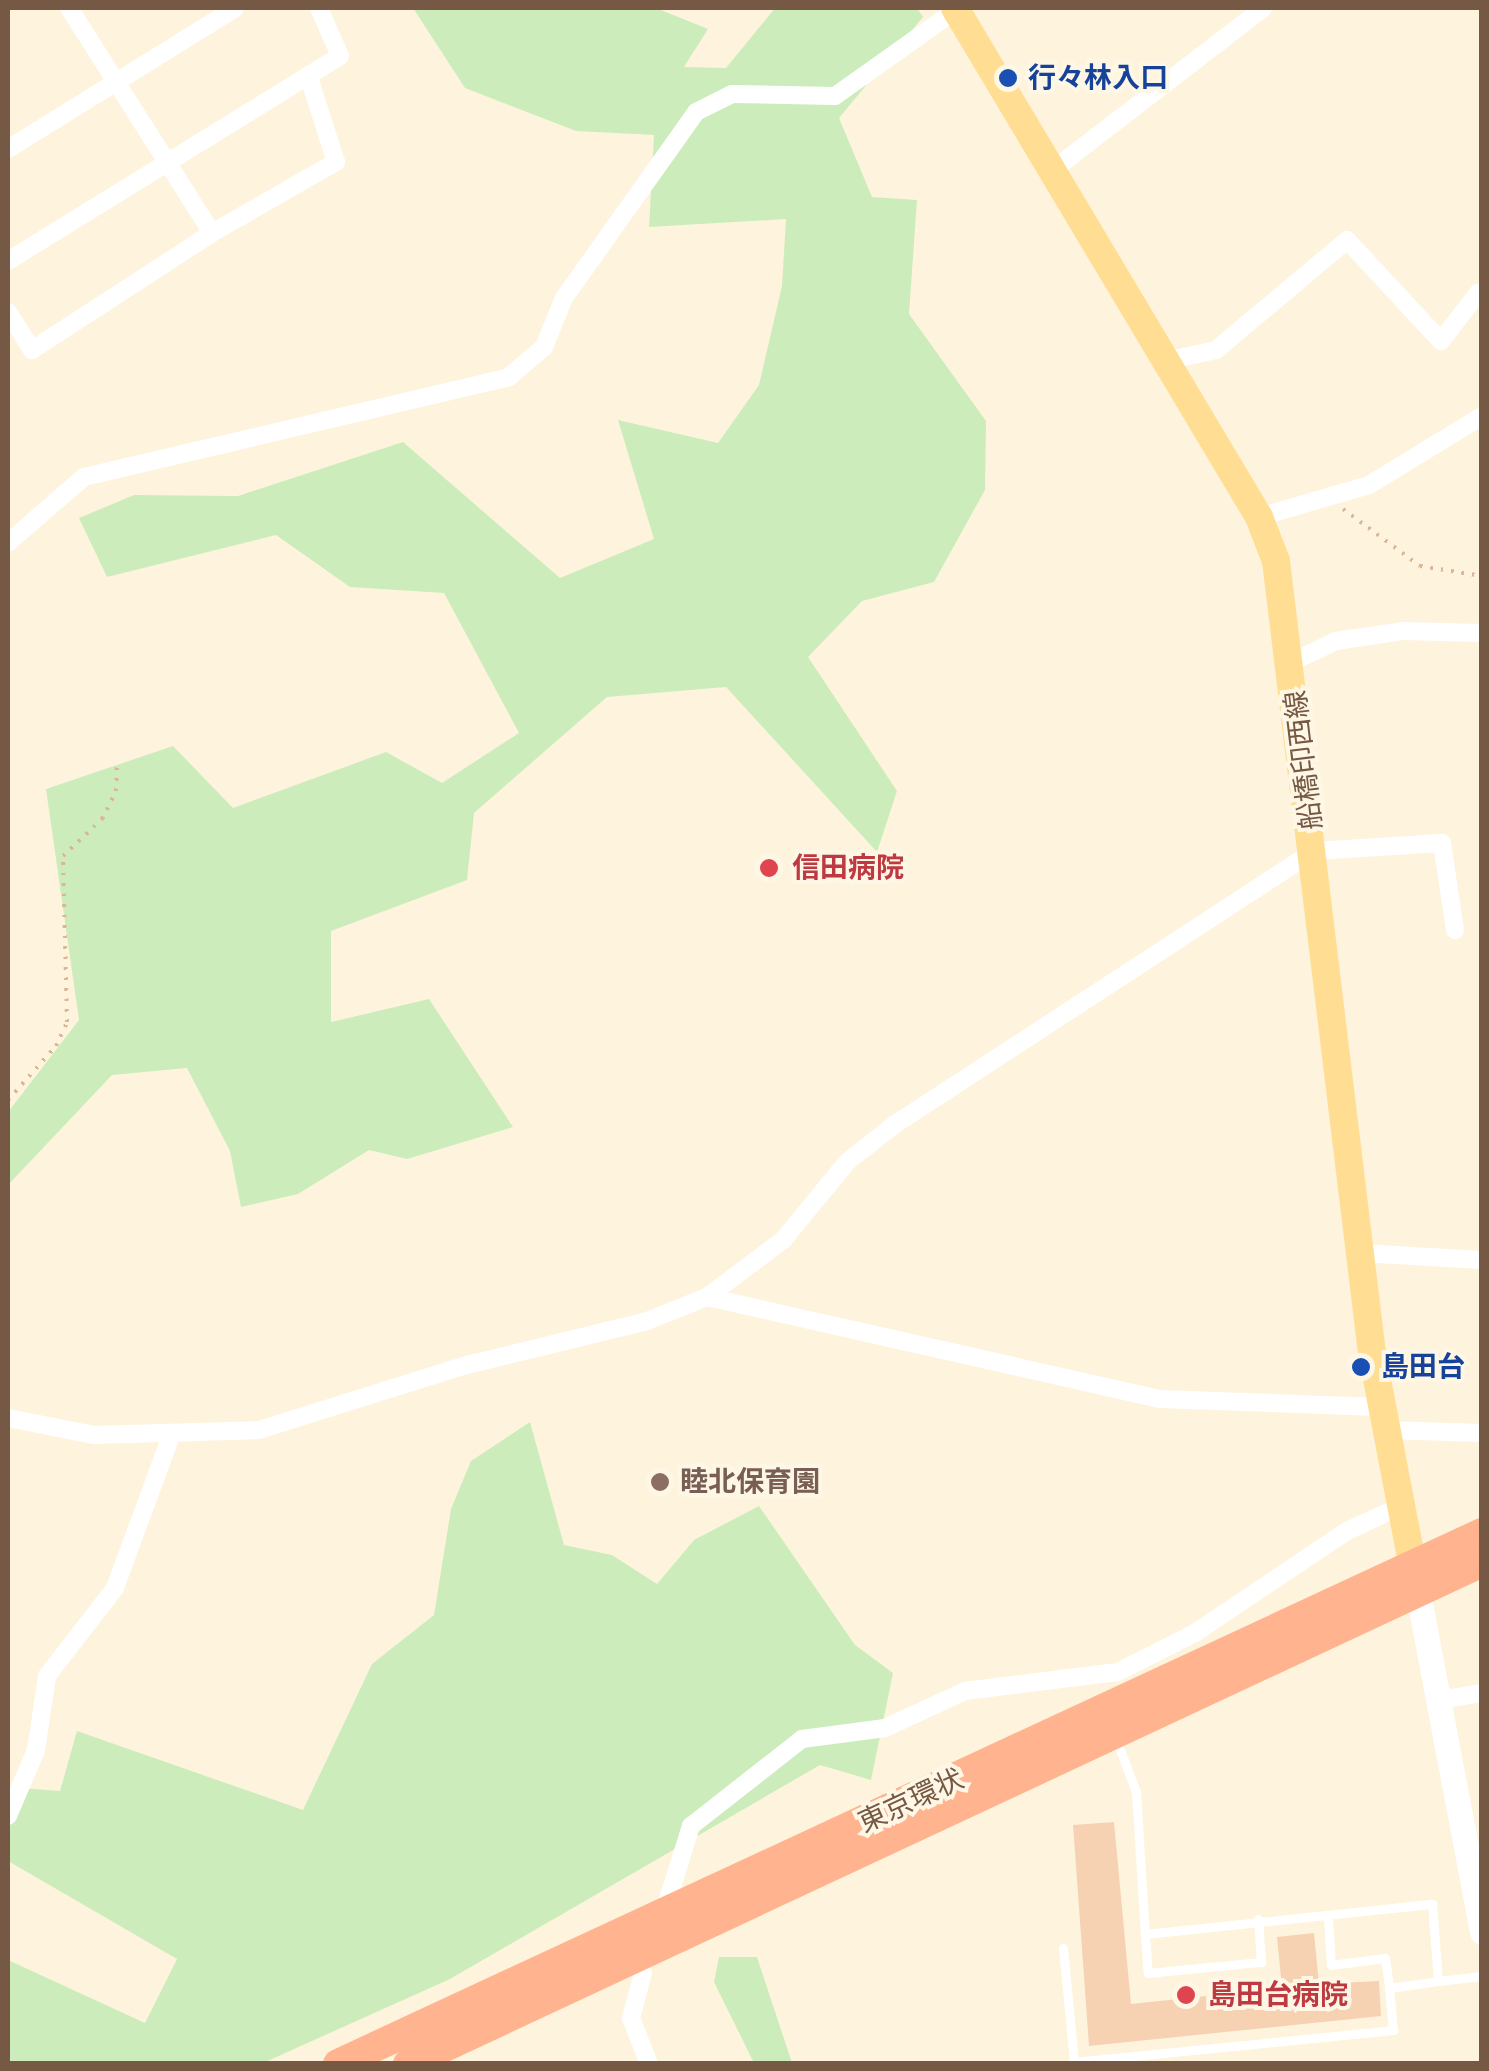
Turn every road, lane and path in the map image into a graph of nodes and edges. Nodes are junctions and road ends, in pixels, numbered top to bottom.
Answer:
1 (69, 8) edge
2 (234, 8) edge
3 (319, 8) edge
4 (1263, 8) edge
5 (956, 9) edge
6 (308, 75) junction
7 (116, 82) junction
8 (8, 149) edge
9 (167, 162) junction
10 (1053, 170) junction
11 (212, 233) junction
12 (8, 261) edge
13 (1478, 293) dead end
14 (8, 312) edge
15 (1166, 360) junction
16 (1482, 416) edge
17 (1331, 502) junction
18 (1259, 517) junction
19 (8, 543) edge
20 (1482, 576) edge
21 (1482, 632) edge
22 (1292, 662) junction
23 (117, 761) dead end
24 (1314, 851) junction
25 (1456, 930) dead end
26 (8, 1100) edge
27 (1360, 1253) junction
28 (1482, 1260) edge
29 (707, 1297) junction
30 (8, 1418) edge
31 (1382, 1419) junction
32 (172, 1432) junction
33 (1482, 1433) edge
34 (1399, 1507) junction
35 (1482, 1534) edge
36 (1482, 1562) edge
37 (1416, 1580) junction
38 (1482, 1693) edge
39 (1440, 1700) junction
40 (1113, 1731) junction
41 (8, 1816) edge
42 (1476, 1855) edge
43 (668, 1899) dead end
44 (1328, 1917) junction
45 (1258, 1919) junction
46 (1482, 1932) edge
47 (1146, 1934) junction
48 (1064, 1948) dead end
49 (643, 1973) dead end
50 (1482, 1976) edge
51 (1438, 1981) junction
52 (1389, 1988) junction
53 (338, 2064) edge
54 (408, 2064) edge
55 (648, 2064) edge

1 - 7 street
2 - 7 street
3 - 6 street
4 - 10 street
5 - 10 main road, 船橋印西線
5 - 19 street
6 - 9 street
6 - 11 street
7 - 8 street
7 - 9 street
9 - 11 street
9 - 12 street
10 - 15 main road, 船橋印西線
11 - 14 street
13 - 15 street
15 - 18 main road, 船橋印西線
16 - 17 street
17 - 18 street
17 - 20 path
18 - 22 main road, 船橋印西線
21 - 22 street
22 - 24 main road, 船橋印西線
23 - 26 path
24 - 25 street
24 - 27 main road, 船橋印西線
24 - 29 street
27 - 28 street
27 - 31 main road, 船橋印西線
29 - 31 street
29 - 32 street
30 - 32 street
31 - 33 street
31 - 34 main road, 船橋印西線
32 - 41 street
34 - 37 main road, 船橋印西線
34 - 43 street
35 - 37 highway, 東京環状
36 - 37 highway, 東京環状
37 - 39 street
37 - 40 highway, 東京環状
37 - 53 highway, 東京環状
38 - 39 street
39 - 42 street
40 - 47 lane
40 - 54 highway, 東京環状
42 - 46 street
44 - 45 lane
44 - 51 lane
44 - 52 lane
45 - 47 lane
45 - 47 lane
48 - 52 lane
49 - 55 street
50 - 51 lane
51 - 52 lane

